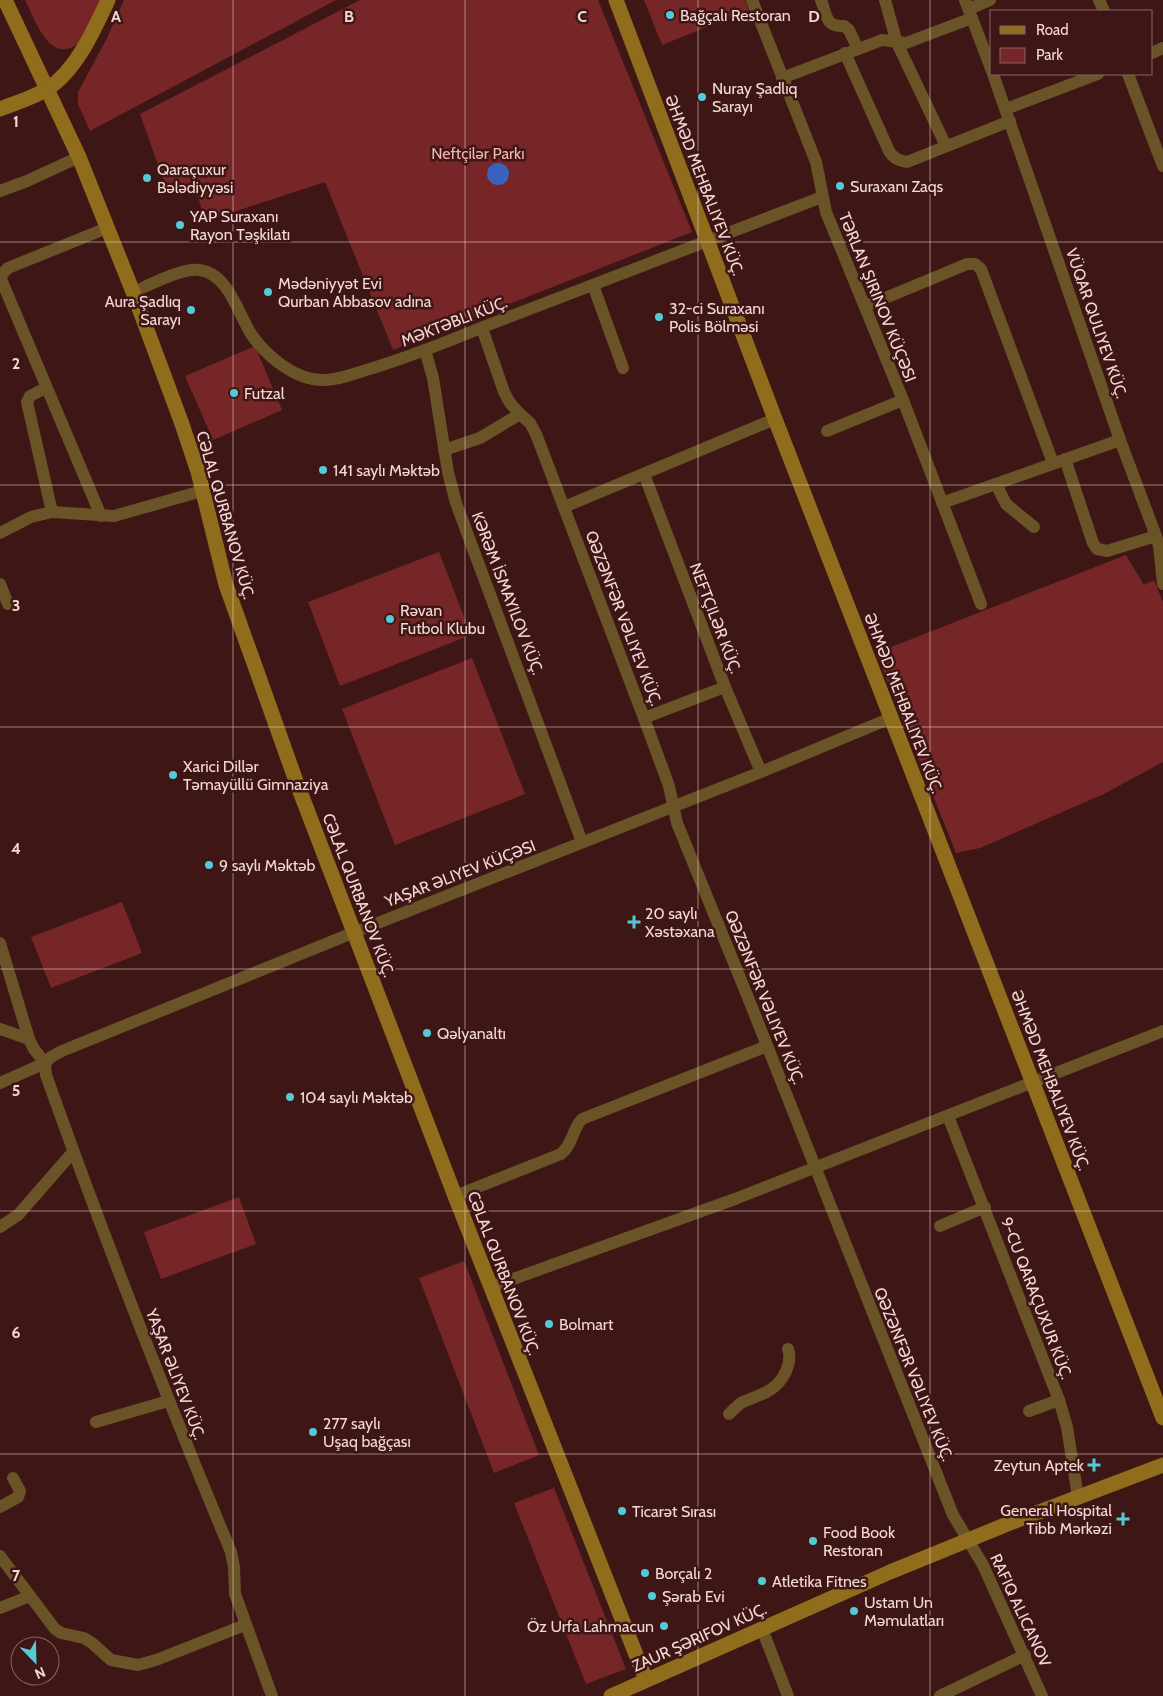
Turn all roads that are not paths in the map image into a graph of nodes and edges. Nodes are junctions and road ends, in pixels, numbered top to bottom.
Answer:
1 (5, 0) edge
2 (108, 0) edge
3 (616, 0) edge
4 (752, 0) edge
5 (820, 0) edge
6 (884, 0) edge
7 (990, 0) edge
8 (968, 9) edge
9 (897, 43) junction
10 (858, 49) junction
11 (845, 54) junction
12 (990, 67) edge
13 (993, 75) edge
14 (1095, 75) edge
15 (1128, 75) edge
16 (782, 78) junction
17 (48, 89) junction
18 (0, 109) edge
19 (1006, 109) junction
20 (1010, 121) junction
21 (946, 146) junction
22 (79, 157) junction
23 (1163, 166) edge
24 (0, 191) edge
25 (822, 197) junction
26 (107, 228) junction
27 (707, 241) junction
28 (593, 285) junction
29 (133, 292) junction
30 (866, 306) junction
31 (482, 328) junction
32 (425, 350) junction
33 (623, 368) dead end
34 (46, 388) junction
35 (903, 400) junction
36 (520, 414) junction
37 (775, 419) junction
38 (827, 431) dead end
39 (1120, 440) junction
40 (444, 450) junction
41 (1059, 461) junction
42 (644, 474) junction
43 (996, 484) junction
44 (202, 491) junction
45 (942, 503) junction
46 (564, 507) junction
47 (52, 512) junction
48 (101, 516) junction
49 (1034, 526) dead end
50 (0, 533) edge
51 (1156, 536) junction
52 (1162, 564) edge
53 (0, 584) edge
54 (1163, 584) edge
55 (8, 604) dead end
56 (981, 604) dead end
57 (725, 687) junction
58 (644, 718) junction
59 (891, 718) junction
60 (761, 772) junction
61 (673, 806) junction
62 (582, 842) junction
63 (355, 932) junction
64 (0, 943) edge
65 (0, 1029) edge
66 (1163, 1031) edge
67 (29, 1039) junction
68 (767, 1046) junction
69 (45, 1063) junction
70 (1033, 1082) junction
71 (0, 1084) edge
72 (948, 1116) junction
73 (73, 1152) junction
74 (816, 1169) junction
75 (455, 1196) junction
76 (985, 1207) junction
77 (940, 1226) dead end
78 (0, 1227) edge
79 (492, 1288) junction
80 (788, 1349) dead end
81 (1059, 1400) junction
82 (168, 1401) junction
83 (1029, 1411) dead end
84 (729, 1414) dead end
85 (1163, 1418) edge
86 (96, 1422) dead end
87 (1163, 1465) edge
88 (13, 1478) dead end
89 (1078, 1497) junction
90 (0, 1507) edge
91 (968, 1540) junction
92 (0, 1556) edge
93 (30, 1596) junction
94 (0, 1608) edge
95 (245, 1625) junction
96 (762, 1629) junction
97 (1025, 1655) junction
98 (646, 1680) junction
99 (616, 1695) edge
100 (272, 1696) edge
101 (788, 1696) edge
102 (940, 1696) edge
103 (1042, 1696) edge

1 - 17 street, CƏLAL QURBANOV KÜÇ.
2 - 17 street
3 - 27 street
4 - 16 street, TƏRLAN ŞIRINOV KÜÇƏSI
5 - 10 street
6 - 9 street
7 - 8 street
8 - 9 street
8 - 12 street, VÜQAR QULIYEV KÜÇ.
9 - 10 street
9 - 21 street
10 - 11 street
11 - 16 street
11 - 21 street
13 - 19 street, VÜQAR QULIYEV KÜÇ.
14 - 19 street
15 - 23 street
16 - 25 street, TƏRLAN ŞIRINOV KÜÇƏSI
17 - 18 street
17 - 22 street, CƏLAL QURBANOV KÜÇ.
19 - 20 street, VÜQAR QULIYEV KÜÇ.
20 - 21 street
20 - 39 street, VÜQAR QULIYEV KÜÇ.
22 - 24 street
22 - 26 street, CƏLAL QURBANOV KÜÇ.
25 - 27 street, MƏKTƏBLI KÜÇ.
25 - 30 street, TƏRLAN ŞIRINOV KÜÇƏSI
26 - 29 street, CƏLAL QURBANOV KÜÇ.
26 - 34 street
27 - 28 street, MƏKTƏBLI KÜÇ.
27 - 37 street
28 - 31 street, MƏKTƏBLI KÜÇ.
28 - 33 street
29 - 32 street, MƏKTƏBLI KÜÇ.
29 - 44 street, CƏLAL QURBANOV KÜÇ.
30 - 35 street, TƏRLAN ŞIRINOV KÜÇƏSI
30 - 41 street
31 - 32 street, MƏKTƏBLI KÜÇ.
31 - 36 street, QƏZƏNFƏR VƏLIYEV KÜÇ.
32 - 40 street
34 - 47 street
34 - 48 street
35 - 38 street
35 - 45 street, TƏRLAN ŞIRINOV KÜÇƏSI
36 - 40 street
36 - 46 street, QƏZƏNFƏR VƏLIYEV KÜÇ.
37 - 42 street
37 - 59 street
39 - 41 street
39 - 51 street, VÜQAR QULIYEV KÜÇ.
40 - 62 street
41 - 43 street
41 - 51 street
42 - 46 street
42 - 57 street, NEFTÇILƏR KÜÇ.
43 - 45 street
43 - 49 street
44 - 48 street
44 - 63 street, CƏLAL QURBANOV KÜÇ.
45 - 56 street, TƏRLAN ŞIRINOV KÜÇƏSI
46 - 58 street, QƏZƏNFƏR VƏLIYEV KÜÇ.
47 - 48 street
47 - 50 street
51 - 52 street, VÜQAR QULIYEV KÜÇ.
52 - 54 street, VÜQAR QULIYEV KÜÇ.
53 - 55 street
57 - 58 street
57 - 60 street, NEFTÇILƏR KÜÇ.
58 - 61 street, QƏZƏNFƏR VƏLIYEV KÜÇ.
59 - 60 street, YAŞAR ƏLIYEV KÜÇƏSI
59 - 70 street
60 - 61 street, YAŞAR ƏLIYEV KÜÇƏSI
61 - 62 street, YAŞAR ƏLIYEV KÜÇƏSI
61 - 68 street, QƏZƏNFƏR VƏLIYEV KÜÇ.
62 - 63 street, YAŞAR ƏLIYEV KÜÇƏSI
63 - 69 street, YAŞAR ƏLIYEV KÜÇƏSI
63 - 75 street, CƏLAL QURBANOV KÜÇ.
64 - 67 street
65 - 67 street
66 - 70 street
67 - 69 street
68 - 74 street, QƏZƏNFƏR VƏLIYEV KÜÇ.
68 - 75 street
69 - 71 street, YAŞAR ƏLIYEV KÜÇƏSI
69 - 73 street, YAŞAR ƏLIYEV KÜÇ.
70 - 72 street
70 - 85 street
72 - 74 street
72 - 76 street, 9-CU QARAÇUXUR KÜÇ.
73 - 78 street
73 - 82 street, YAŞAR ƏLIYEV KÜÇ.
74 - 79 street
74 - 91 street, QƏZƏNFƏR VƏLIYEV KÜÇ.
75 - 79 street, CƏLAL QURBANOV KÜÇ.
76 - 77 street
76 - 81 street, 9-CU QARAÇUXUR KÜÇ.
79 - 98 street, CƏLAL QURBANOV KÜÇ.
80 - 84 street
81 - 83 street
81 - 89 street, 9-CU QARAÇUXUR KÜÇ.
82 - 86 street
82 - 95 street, YAŞAR ƏLIYEV KÜÇ.
87 - 89 street, ZAUR ŞƏRIFOV KÜÇ.
88 - 90 street
89 - 91 street, ZAUR ŞƏRIFOV KÜÇ.
91 - 96 street, ZAUR ŞƏRIFOV KÜÇ.
91 - 97 street, QƏZƏNFƏR VƏLIYEV KÜÇ.
92 - 93 street
93 - 94 street
93 - 95 street
95 - 100 street, YAŞAR ƏLIYEV KÜÇ.
96 - 98 street, ZAUR ŞƏRIFOV KÜÇ.
96 - 101 street
97 - 102 street
97 - 103 street, QƏZƏNFƏR VƏLIYEV KÜÇ.
98 - 99 street, ZAUR ŞƏRIFOV KÜÇ.

